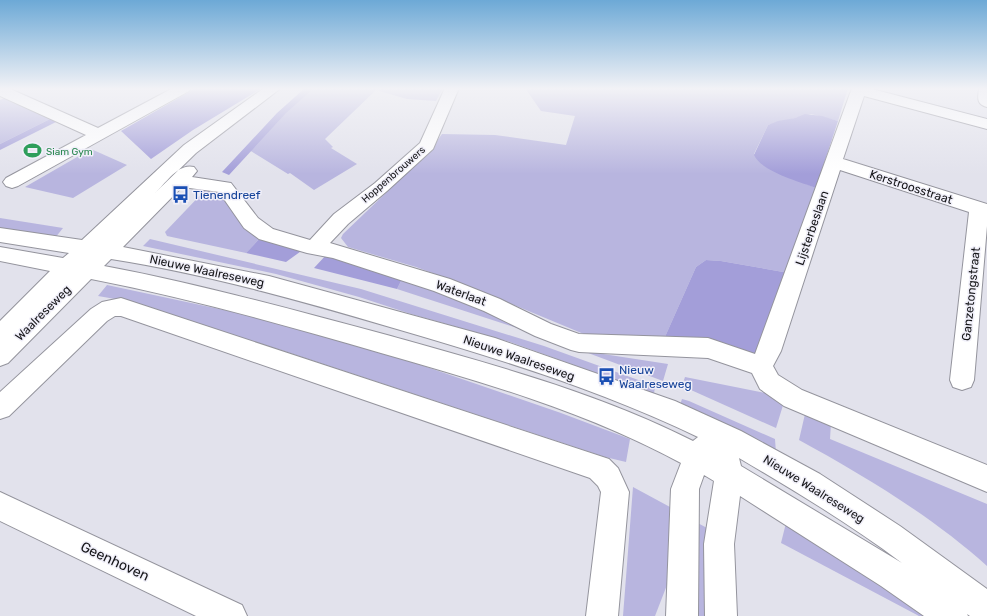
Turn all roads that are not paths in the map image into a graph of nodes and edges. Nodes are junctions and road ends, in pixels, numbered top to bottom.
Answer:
1 (59, 117) edge
2 (132, 117) edge
3 (234, 117) edge
4 (242, 117) edge
5 (439, 117) edge
6 (849, 117) edge
7 (960, 117) edge
8 (987, 124) edge
9 (99, 135) junction
10 (834, 162) junction
11 (178, 181) junction
12 (12, 182) dead end
13 (983, 210) edge
14 (0, 235) edge
15 (87, 247) junction
16 (315, 247) junction
17 (108, 251) junction
18 (0, 254) edge
19 (77, 269) junction
20 (979, 297) edge
21 (0, 336) edge
22 (0, 356) edge
23 (761, 366) junction
24 (962, 380) dead end
25 (0, 408) edge
26 (720, 434) junction
27 (697, 456) junction
28 (728, 474) junction
29 (987, 479) edge
30 (0, 506) edge
31 (987, 609) edge
32 (231, 616) edge
33 (602, 616) edge
34 (682, 616) edge
35 (721, 616) edge
36 (952, 616) edge

1 - 9 street
2 - 9 street
3 - 15 street
4 - 11 street
5 - 16 street, Hoppenbrouwers
6 - 10 street, Lijsterbeslaan
7 - 8 street
9 - 12 street
10 - 13 street, Kerstroosstraat
10 - 23 street, Lijsterbeslaan
11 - 16 street, Waterlaat
11 - 17 street
13 - 20 street, Ganzetongstraat
14 - 15 street, Nieuwe Waalreseweg
15 - 17 street, Nieuwe Waalreseweg
15 - 19 street
16 - 23 street, Waterlaat
17 - 19 street
17 - 26 street, Nieuwe Waalreseweg
18 - 19 street, Nieuwe Waalreseweg
19 - 21 street, Waalreseweg
19 - 22 street, Waalreseweg
19 - 27 street, Nieuwe Waalreseweg
20 - 24 street, Ganzetongstraat
23 - 29 street
25 - 33 street
26 - 27 street
26 - 28 street
26 - 31 street, Nieuwe Waalreseweg
27 - 28 street, Nieuwe Waalreseweg
27 - 34 street
28 - 35 street
28 - 36 street, Nieuwe Waalreseweg
30 - 32 street, Geenhoven

